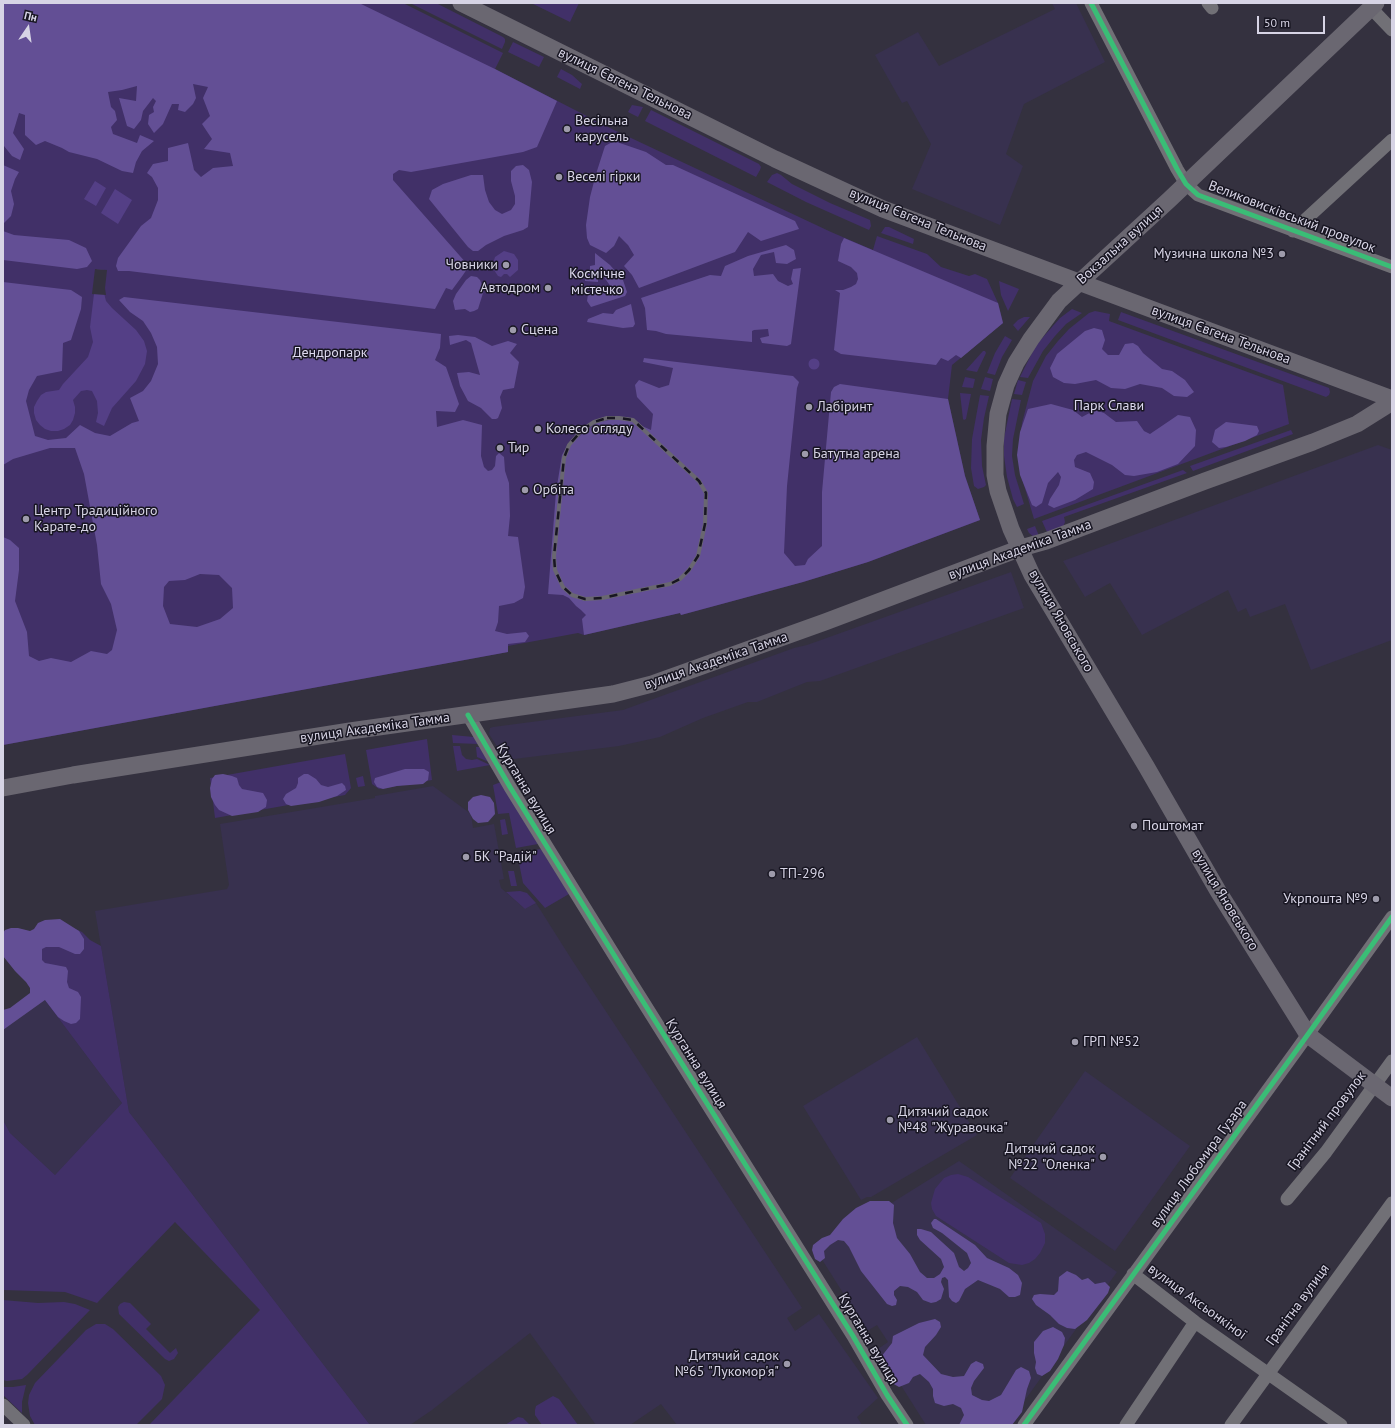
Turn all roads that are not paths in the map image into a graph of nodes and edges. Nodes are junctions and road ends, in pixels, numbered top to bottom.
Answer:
1 (461, 3) edge
2 (1091, 3) edge
3 (1374, 5) edge
4 (1392, 30) edge
5 (1392, 140) edge
6 (1186, 184) junction
7 (1293, 231) junction
8 (1391, 265) edge
9 (1080, 282) junction
10 (1392, 401) edge
11 (1020, 548) junction
12 (468, 715) junction
13 (3, 788) edge
14 (1392, 917) edge
15 (1308, 1035) junction
16 (1392, 1061) edge
17 (1375, 1085) junction
18 (1392, 1098) edge
19 (1286, 1199) dead end
20 (1392, 1204) edge
21 (1133, 1274) junction
22 (1195, 1322) junction
23 (1268, 1374) junction
24 (3, 1405) edge
25 (24, 1425) edge
26 (906, 1425) edge
27 (1024, 1425) edge
28 (1126, 1425) edge
29 (1231, 1425) edge
30 (1340, 1425) edge

1 - 9 main road, вулиця Євгена Тельнова
2 - 6 street
3 - 4 street
3 - 6 main road, Вокзальна вулиця
5 - 7 street
6 - 7 street, Великовисківський провулок
6 - 9 main road, Вокзальна вулиця
7 - 8 street, Великовисківський провулок
9 - 10 main road, вулиця Євгена Тельнова
9 - 11 main road, Вокзальна вулиця
10 - 11 main road, вулиця Академіка Тамма
11 - 12 main road, вулиця Академіка Тамма
11 - 15 main road, вулиця Яновського
12 - 13 main road, вулиця Академіка Тамма
12 - 26 street, Курганна вулиця
14 - 15 street, вулиця Любомира Гузара
15 - 17 main road, вулиця Яновського
15 - 21 street, вулиця Любомира Гузара
16 - 17 street, Гранітний провулок
17 - 18 main road, вулиця Яновського
17 - 19 street, Гранітний провулок
20 - 23 street, Гранітна вулиця
21 - 22 street, вулиця Аксьонкіної
21 - 27 street, вулиця Любомира Гузара
22 - 23 street, вулиця Аксьонкіної
22 - 28 street
23 - 29 street, Гранітна вулиця
23 - 30 street, вулиця Аксьонкіної
24 - 25 street

